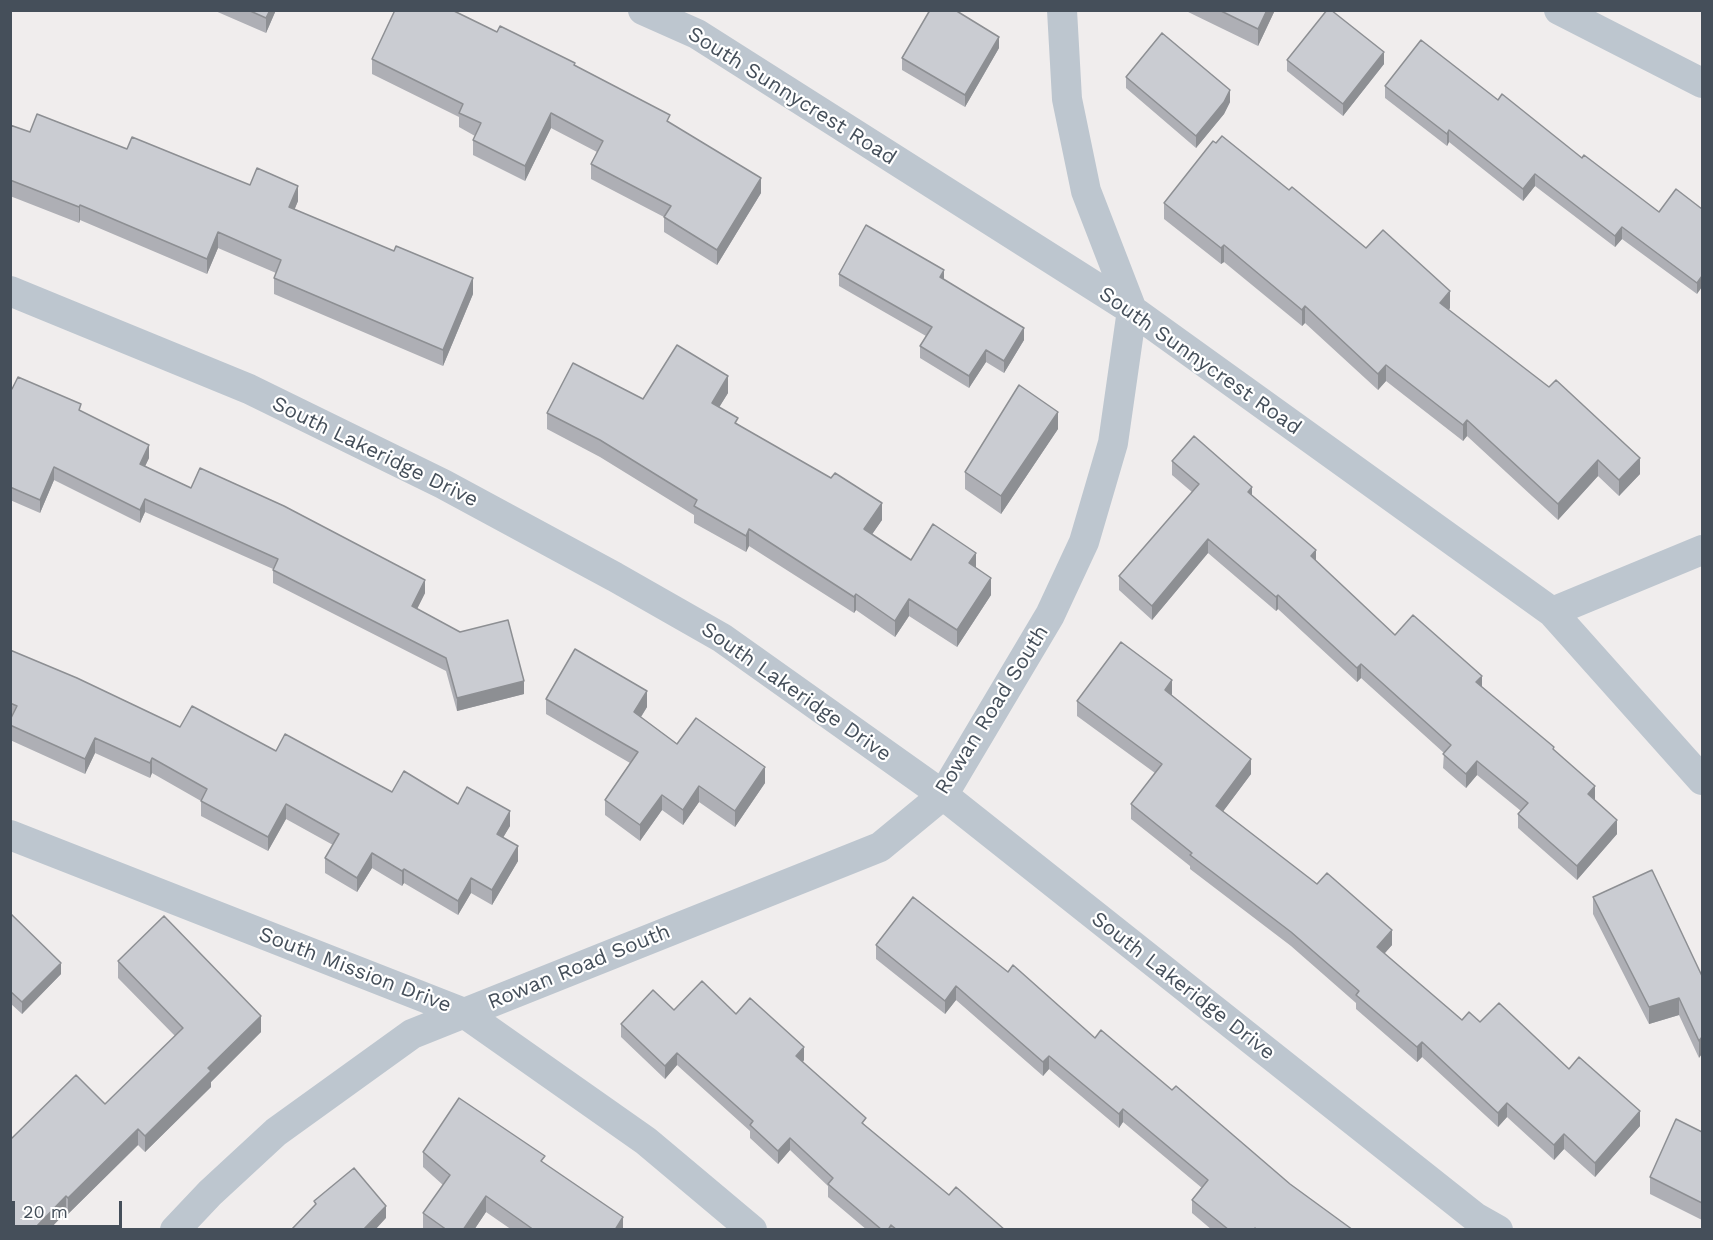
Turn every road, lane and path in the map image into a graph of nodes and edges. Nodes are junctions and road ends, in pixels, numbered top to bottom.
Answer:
1 (643, 10) edge
2 (1062, 10) edge
3 (1559, 10) edge
4 (1702, 83) edge
5 (10, 291) edge
6 (1132, 310) junction
7 (1702, 550) edge
8 (1552, 612) junction
9 (1702, 780) edge
10 (943, 795) junction
11 (10, 835) edge
12 (464, 1013) junction
13 (175, 1230) edge
14 (752, 1230) edge
15 (1498, 1230) edge

1 - 6 street, South Sunnycrest Road
2 - 6 street, Rowan Road South
3 - 4 street
5 - 10 street, South Lakeridge Drive
6 - 8 street, South Sunnycrest Road
6 - 10 street, Rowan Road South
7 - 8 street
8 - 9 street, South Sunnycrest Road
10 - 12 street, Rowan Road South
10 - 15 street, South Lakeridge Drive
11 - 12 street, South Mission Drive
12 - 13 street, Rowan Road South
12 - 14 street, South Mission Drive

